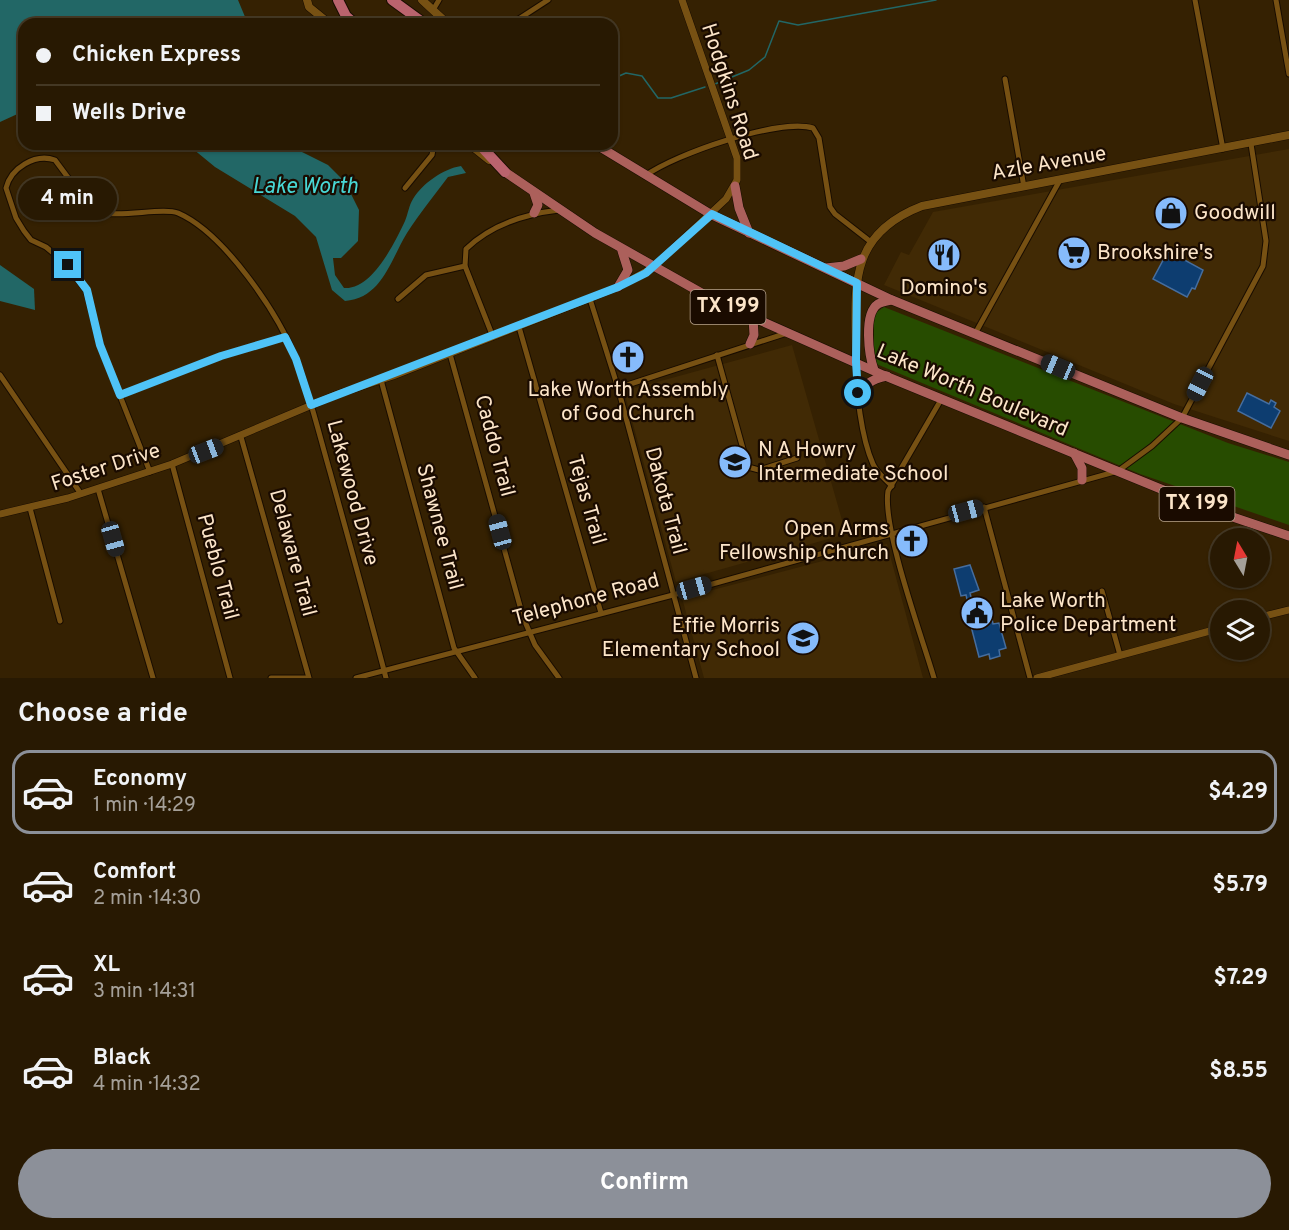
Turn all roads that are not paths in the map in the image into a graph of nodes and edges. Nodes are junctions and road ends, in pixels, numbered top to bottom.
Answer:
1 (338, 0) edge
2 (392, 0) edge
3 (422, 0) edge
4 (439, 0) edge
5 (548, 0) edge
6 (682, 0) edge
7 (1195, 0) edge
8 (1276, 0) edge
9 (308, 3) edge
10 (433, 10) junction
11 (324, 18) edge
12 (348, 18) edge
13 (417, 18) edge
14 (442, 18) edge
15 (520, 18) edge
16 (1289, 74) edge
17 (1005, 79) dead end
18 (1289, 135) edge
19 (731, 140) junction
20 (1251, 144) junction
21 (433, 150) edge
22 (477, 150) edge
23 (485, 150) edge
24 (604, 150) edge
25 (1223, 150) junction
26 (505, 172) junction
27 (645, 176) junction
28 (1060, 180) junction
29 (735, 186) junction
30 (1024, 187) junction
31 (405, 188) dead end
32 (534, 193) junction
33 (559, 210) junction
34 (534, 213) junction
35 (712, 214) junction
36 (749, 234) junction
37 (871, 242) junction
38 (621, 249) junction
39 (861, 259) junction
40 (465, 266) junction
41 (652, 268) junction
42 (822, 268) junction
43 (857, 283) junction
44 (618, 287) junction
45 (398, 299) dead end
46 (590, 299) junction
47 (892, 300) junction
48 (753, 318) junction
49 (519, 327) junction
50 (976, 332) junction
51 (787, 333) junction
52 (285, 337) junction
53 (494, 337) junction
54 (750, 344) junction
55 (450, 354) junction
56 (717, 355) junction
57 (856, 362) junction
58 (874, 370) junction
59 (0, 375) edge
60 (888, 376) junction
61 (381, 380) junction
62 (618, 388) junction
63 (120, 395) junction
64 (942, 398) junction
65 (859, 403) junction
66 (311, 405) junction
67 (1182, 418) junction
68 (241, 437) junction
69 (1074, 453) junction
70 (1289, 455) edge
71 (797, 458) dead end
72 (172, 464) junction
73 (1118, 471) junction
74 (150, 472) junction
75 (1082, 480) junction
76 (892, 486) junction
77 (98, 489) junction
78 (81, 494) junction
79 (984, 507) junction
80 (30, 508) junction
81 (0, 514) edge
82 (892, 532) junction
83 (1289, 536) edge
84 (1102, 591) dead end
85 (673, 594) junction
86 (1289, 610) edge
87 (601, 613) junction
88 (1270, 615) edge
89 (60, 621) dead end
90 (1210, 631) edge
91 (529, 633) junction
92 (456, 651) junction
93 (1120, 655) junction
94 (384, 670) junction
95 (153, 678) edge
96 (230, 678) edge
97 (271, 678) edge
98 (308, 678) edge
99 (356, 678) edge
100 (386, 678) edge
101 (475, 678) edge
102 (559, 678) edge
103 (696, 678) edge
104 (934, 678) edge
105 (1030, 678) edge
106 (1037, 678) edge

1 - 12 highway
2 - 13 highway
3 - 10 main road
4 - 10 street
5 - 15 street
6 - 19 street, Hodgkins Road
7 - 25 street
8 - 16 street
9 - 11 main road
10 - 14 main road
17 - 30 street
18 - 20 main road, Azle Avenue
19 - 27 street
19 - 29 street, Hodgkins Road
19 - 37 street
20 - 25 main road, Azle Avenue
20 - 67 street, Telephone Road
21 - 31 street
22 - 26 main road, Lake Worth Boulevard / TX 199
23 - 26 highway, TX 199
24 - 27 highway
25 - 28 main road, Azle Avenue
26 - 32 highway, Lake Worth Boulevard / TX 199
27 - 35 highway
28 - 30 main road, Azle Avenue
28 - 50 street
29 - 35 street, Hodgkins Road
29 - 36 highway
30 - 37 main road, Azle Avenue
32 - 33 highway, Lake Worth Boulevard / TX 199
32 - 34 highway
33 - 34 street
33 - 38 highway, Lake Worth Boulevard / TX 199
34 - 40 street
35 - 36 highway
35 - 41 street, Hodgkins Road
36 - 42 highway
37 - 39 main road, Azle Avenue
38 - 41 highway, Lake Worth Boulevard / TX 199
38 - 44 highway
39 - 42 highway
39 - 43 main road, Azle Avenue
40 - 45 street
40 - 53 street
41 - 44 street, Foster Drive
41 - 48 highway, Lake Worth Boulevard / TX 199
42 - 43 highway
43 - 47 highway
43 - 57 main road, Azle Avenue
44 - 46 street, Foster Drive
46 - 49 street, Foster Drive
46 - 62 street, Dakota Trail
47 - 50 highway
47 - 58 highway
48 - 51 highway, Lake Worth Boulevard / TX 199
48 - 54 highway
49 - 53 street, Foster Drive
49 - 87 street, Tejas Trail
50 - 67 highway
51 - 54 street
51 - 57 highway, Lake Worth Boulevard / TX 199
52 - 63 street
52 - 63 street, Lakewood Drive
52 - 66 street, Lakewood Drive
53 - 55 street, Foster Drive
54 - 56 street
55 - 61 street, Foster Drive
55 - 91 street, Caddo Trail
56 - 62 street
56 - 71 street
57 - 58 highway, Lake Worth Boulevard / TX 199
57 - 65 street
58 - 60 highway, Lake Worth Boulevard / TX 199
59 - 78 street
60 - 64 highway, Lake Worth Boulevard / TX 199
60 - 65 highway
61 - 66 street, Foster Drive
61 - 92 street, Shawnee Trail
62 - 85 street, Dakota Trail
63 - 74 street
64 - 69 highway, Lake Worth Boulevard / TX 199
64 - 76 street
65 - 76 street
66 - 68 street, Foster Drive
66 - 94 street, Lakewood Drive
67 - 70 highway
67 - 73 street, Telephone Road
68 - 72 street, Foster Drive
68 - 98 street, Delaware Trail
69 - 73 highway, Lake Worth Boulevard / TX 199
69 - 75 highway
72 - 74 street, Foster Drive
72 - 96 street, Pueblo Trail
73 - 75 street, Telephone Road
73 - 83 highway, Lake Worth Boulevard / TX 199
74 - 77 street, Foster Drive
75 - 79 street, Telephone Road
76 - 82 street
77 - 78 street, Foster Drive
77 - 95 street
78 - 80 street, Foster Drive
79 - 82 street, Telephone Road
79 - 105 street
80 - 81 street, Foster Drive
80 - 89 street
82 - 85 street, Telephone Road
82 - 104 street
84 - 93 street
85 - 87 street, Telephone Road
85 - 103 street, Dakota Trail
86 - 88 street
87 - 91 street, Telephone Road
90 - 93 street
91 - 92 street, Telephone Road
91 - 102 street, Caddo Trail
92 - 94 street, Telephone Road
92 - 101 street, Shawnee Trail
93 - 106 street
94 - 99 street, Telephone Road
94 - 100 street, Lakewood Drive
97 - 98 street

